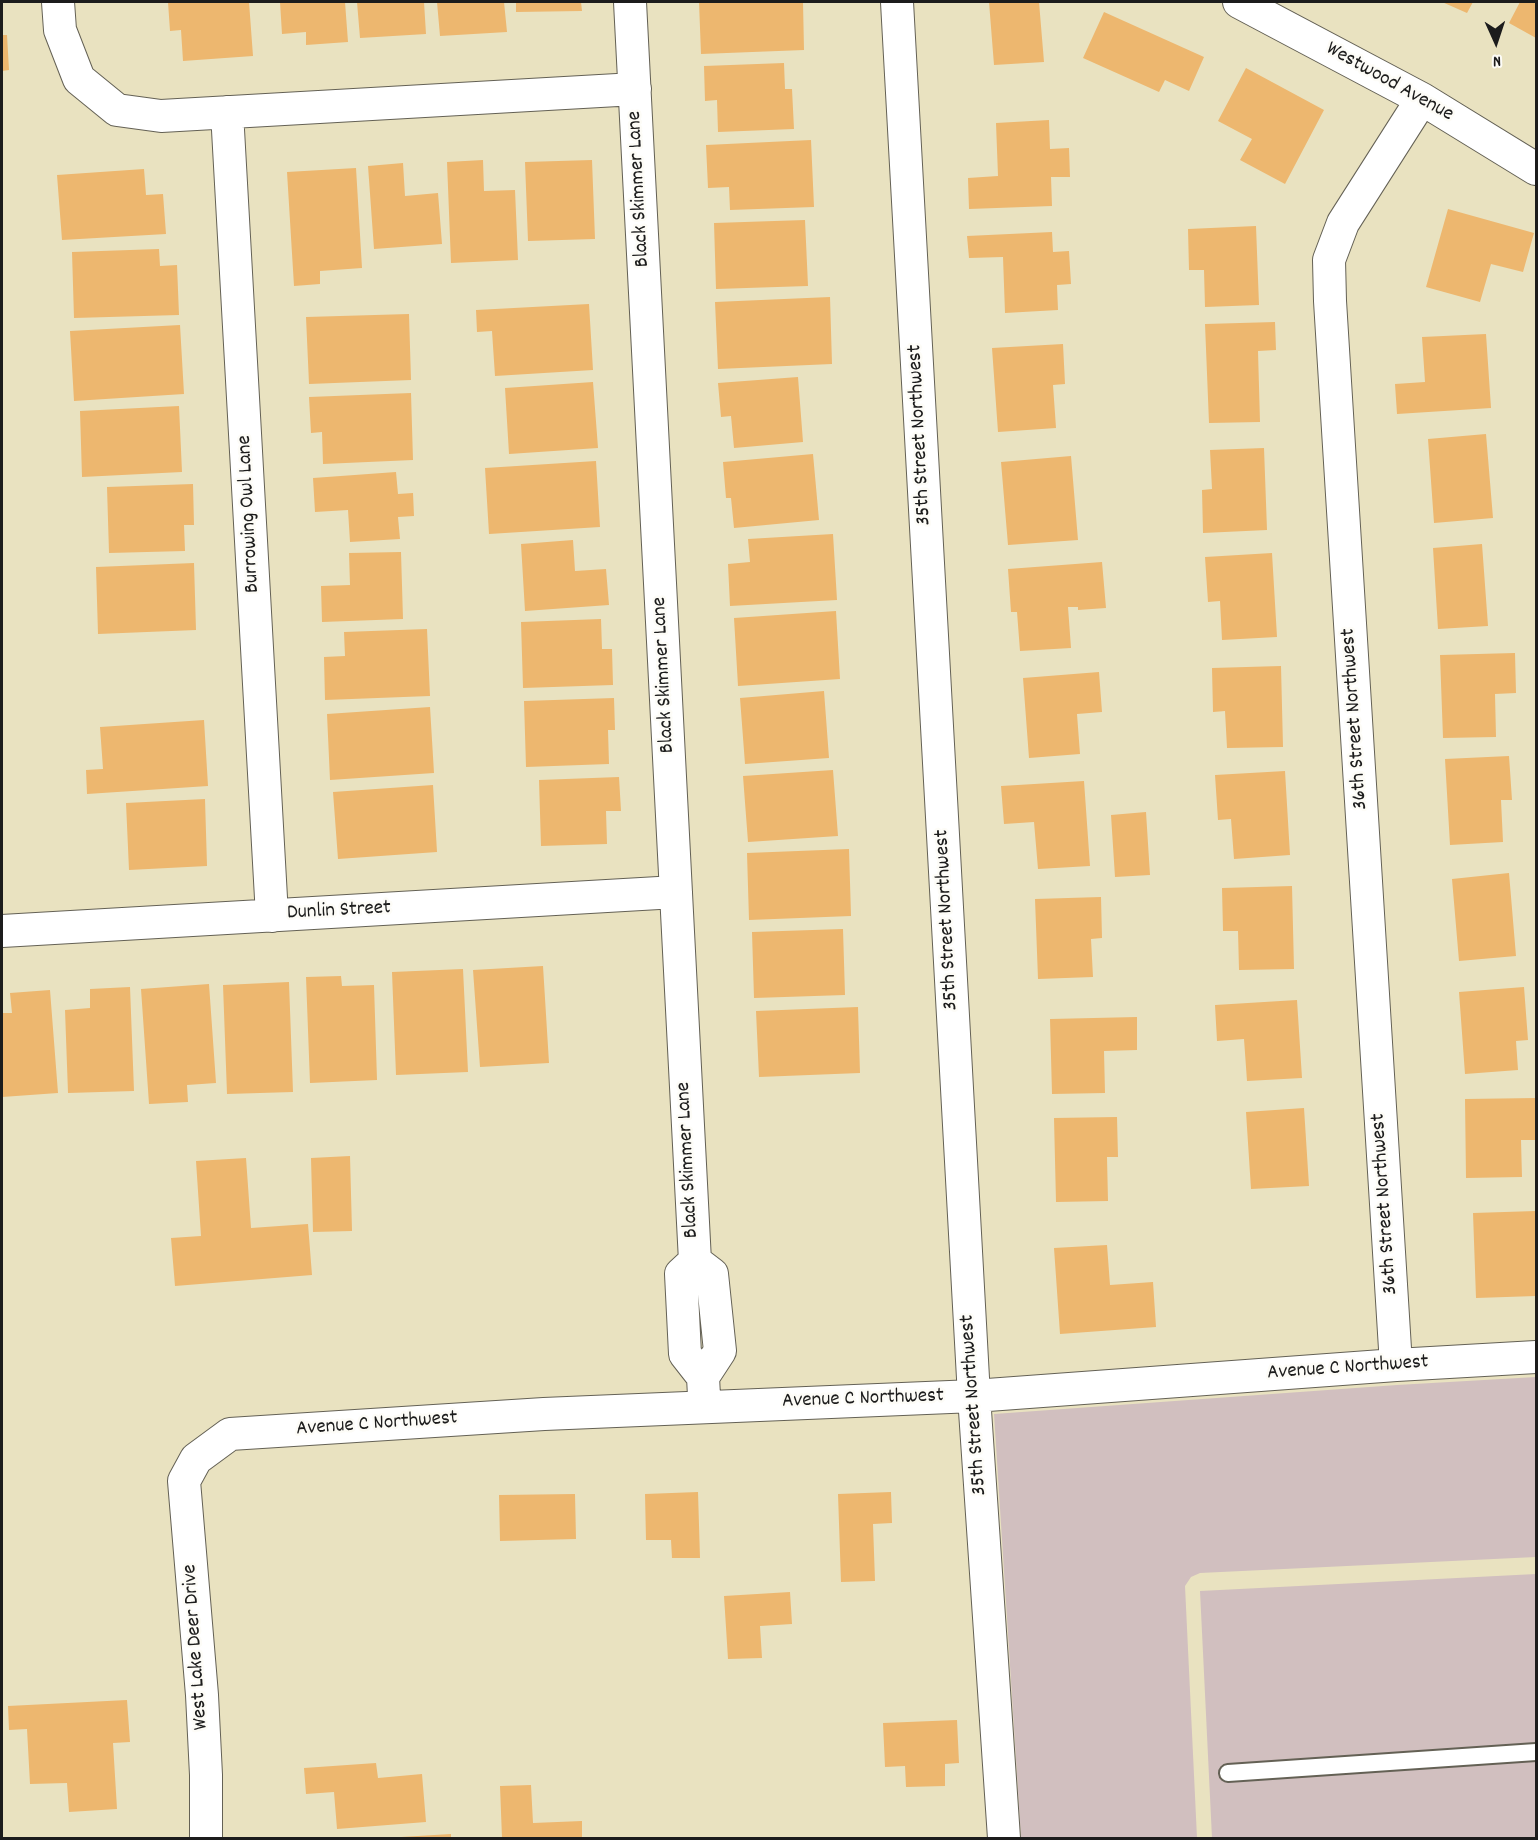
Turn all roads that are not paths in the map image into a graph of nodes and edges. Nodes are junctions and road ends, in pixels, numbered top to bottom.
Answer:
1 (58, 2) edge
2 (630, 2) edge
3 (897, 2) edge
4 (1239, 2) edge
5 (635, 89) junction
6 (1422, 99) junction
7 (227, 112) junction
8 (1536, 169) edge
9 (676, 892) junction
10 (272, 916) junction
11 (2, 931) edge
12 (1536, 1357) edge
13 (1395, 1365) junction
14 (704, 1391) junction
15 (974, 1396) junction
16 (196, 1459) joint
17 (1536, 1752) edge
18 (1228, 1773) dead end
19 (206, 1839) edge
20 (1004, 1839) edge

1 - 7 street, Black Skimmer Lane
2 - 5 street, Black Skimmer Lane
3 - 15 street, 35th Street Northwest
4 - 6 street, Westwood Avenue
5 - 7 street, Black Skimmer Lane
5 - 9 street, Black Skimmer Lane
6 - 8 street, Westwood Avenue
6 - 13 street, 36th Street Northwest
7 - 10 street, Burrowing Owl Lane
9 - 10 street, Dunlin Street
9 - 14 street, Black Skimmer Lane
10 - 11 street, Dunlin Street
12 - 13 street, Avenue C Northwest
13 - 15 street, Avenue C Northwest
14 - 15 street, Avenue C Northwest
14 - 16 street, Avenue C Northwest
15 - 20 street, 35th Street Northwest
16 - 19 street, West Lake Deer Drive
17 - 18 lane

